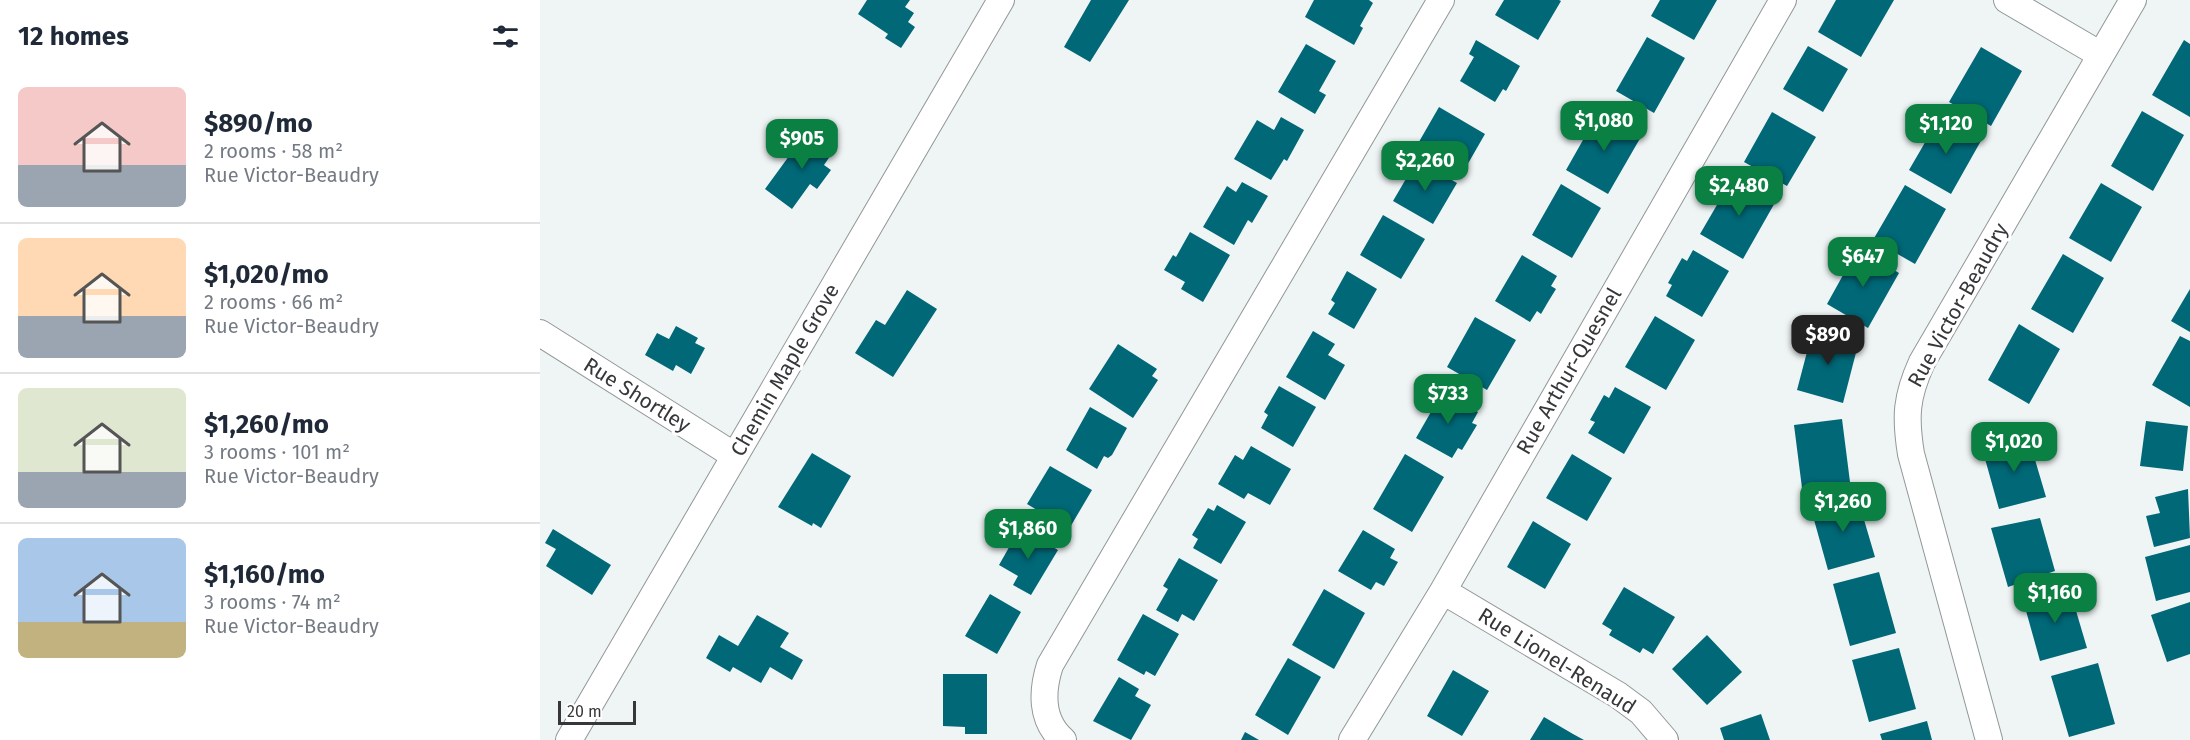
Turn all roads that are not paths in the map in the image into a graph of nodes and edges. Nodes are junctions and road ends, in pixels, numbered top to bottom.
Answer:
1 (1001, 0) edge
2 (1441, 0) edge
3 (1783, 0) edge
4 (2007, 0) edge
5 (2133, 0) edge
6 (2101, 55) junction
7 (540, 333) edge
8 (735, 456) junction
9 (1443, 591) junction
10 (569, 740) edge
11 (1063, 740) edge
12 (1352, 740) edge
13 (1665, 740) edge
14 (1989, 740) edge

1 - 8 street, Chemin Maple Grove
2 - 11 street
3 - 9 street, Rue Arthur-Quesnel
4 - 6 street
5 - 6 street, Rue Victor-Beaudry
6 - 14 street, Rue Victor-Beaudry
7 - 8 street, Rue Shortley
8 - 10 street, Chemin Maple Grove
9 - 12 street, Rue Arthur-Quesnel
9 - 13 street, Rue Lionel-Renaud

